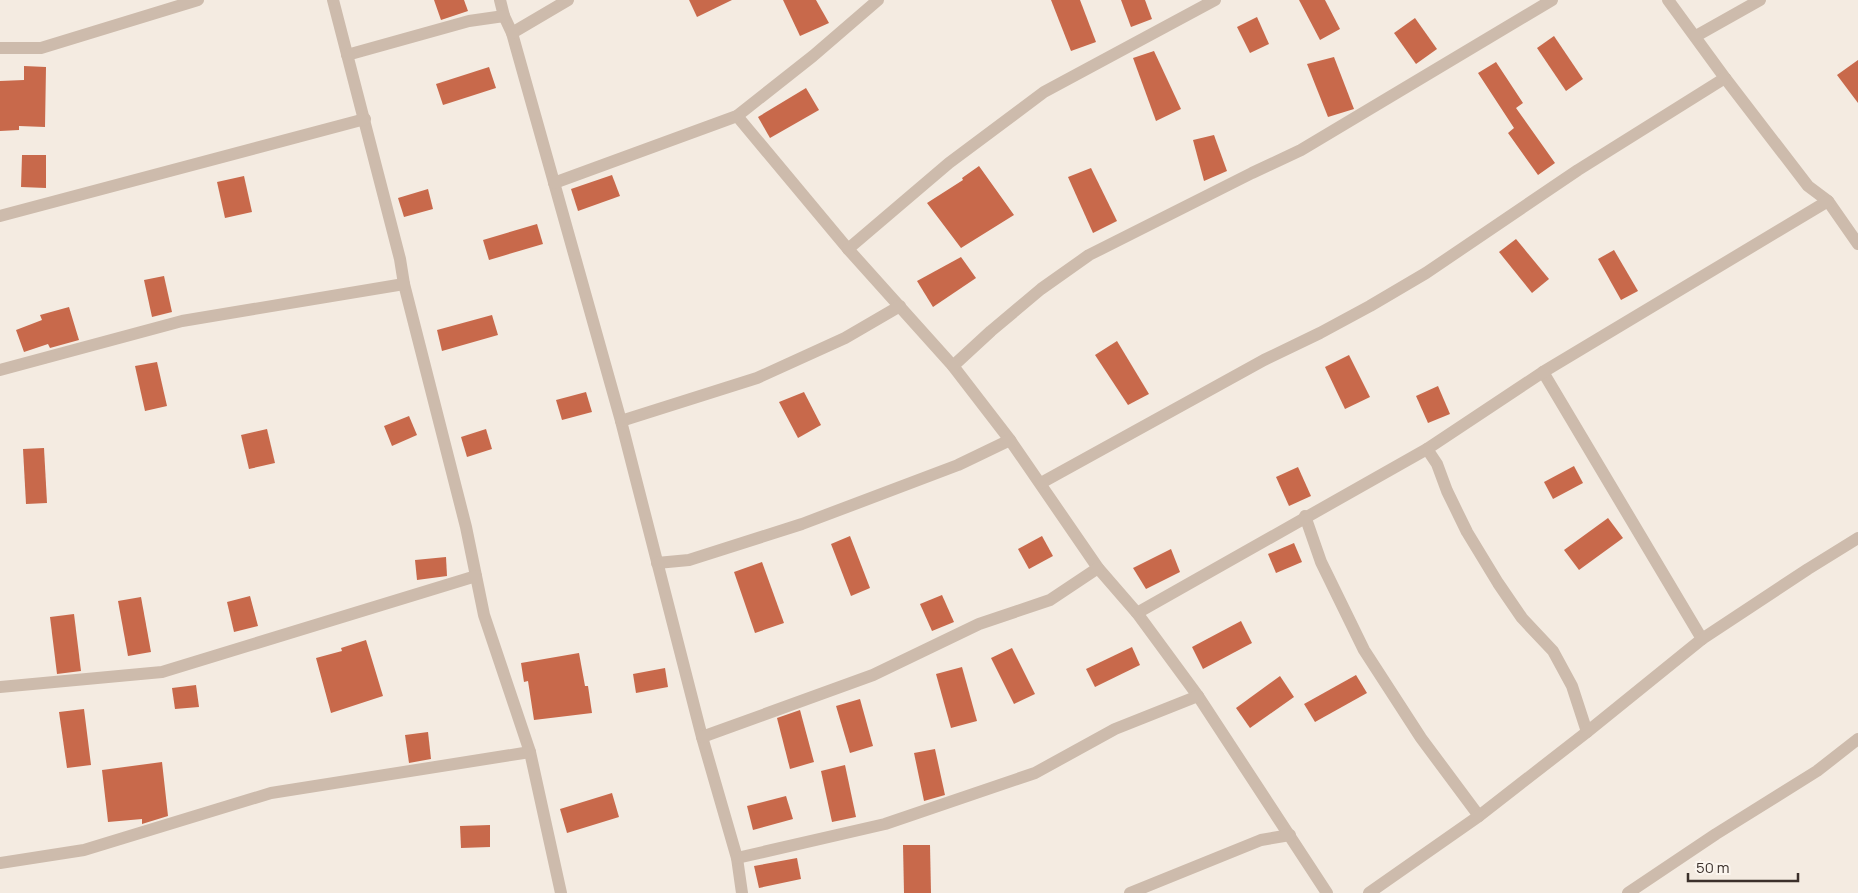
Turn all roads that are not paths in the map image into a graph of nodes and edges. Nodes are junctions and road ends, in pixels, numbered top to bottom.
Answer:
1 (198, 0) edge
2 (333, 0) edge
3 (500, 0) edge
4 (568, 0) edge
5 (878, 0) edge
6 (1215, 0) edge
7 (1552, 0) edge
8 (1668, 0) edge
9 (1760, 0) edge
10 (504, 16) junction
11 (512, 33) junction
12 (1696, 36) junction
13 (0, 48) edge
14 (348, 55) junction
15 (1725, 78) junction
16 (737, 116) junction
17 (364, 120) junction
18 (554, 183) junction
19 (1828, 201) junction
20 (0, 216) edge
21 (1858, 244) edge
22 (848, 249) junction
23 (404, 284) junction
24 (900, 306) junction
25 (953, 366) junction
26 (0, 370) edge
27 (1543, 372) junction
28 (621, 421) junction
29 (1010, 440) junction
30 (1427, 449) junction
31 (1041, 483) junction
32 (1305, 516) junction
33 (1858, 538) edge
34 (657, 562) junction
35 (1098, 568) junction
36 (476, 576) junction
37 (1137, 613) junction
38 (1702, 639) junction
39 (0, 687) edge
40 (1198, 696) junction
41 (1587, 732) junction
42 (702, 737) junction
43 (1858, 739) edge
44 (530, 752) junction
45 (1479, 816) junction
46 (1290, 835) junction
47 (737, 858) junction
48 (0, 863) edge
49 (561, 893) edge
50 (742, 893) edge
51 (1130, 893) edge
52 (1327, 893) edge
53 (1369, 893) edge
54 (1628, 893) edge

1 - 13 street
2 - 14 street
3 - 10 street
4 - 11 street
5 - 16 street
6 - 22 street
7 - 25 street
8 - 12 street
9 - 12 street
10 - 11 street
10 - 14 street
11 - 18 street
12 - 15 street
14 - 17 street
15 - 19 street
15 - 31 street
16 - 18 street
16 - 22 street
17 - 20 street
17 - 23 street
18 - 28 street
19 - 21 street
19 - 27 street
22 - 24 street
23 - 26 street
23 - 36 street
24 - 25 street
24 - 28 street
25 - 29 street
27 - 30 street
27 - 38 street
28 - 34 street
29 - 31 street
29 - 34 street
30 - 32 street
30 - 41 street
31 - 35 street
32 - 37 street
32 - 45 street
33 - 38 street
34 - 42 street
35 - 37 street
35 - 42 street
36 - 39 street
36 - 44 street
37 - 40 street
38 - 41 street
40 - 46 street
40 - 47 street
41 - 45 street
42 - 47 street
43 - 54 street
44 - 48 street
44 - 49 street
45 - 53 street
46 - 51 street
46 - 52 street
47 - 50 street

